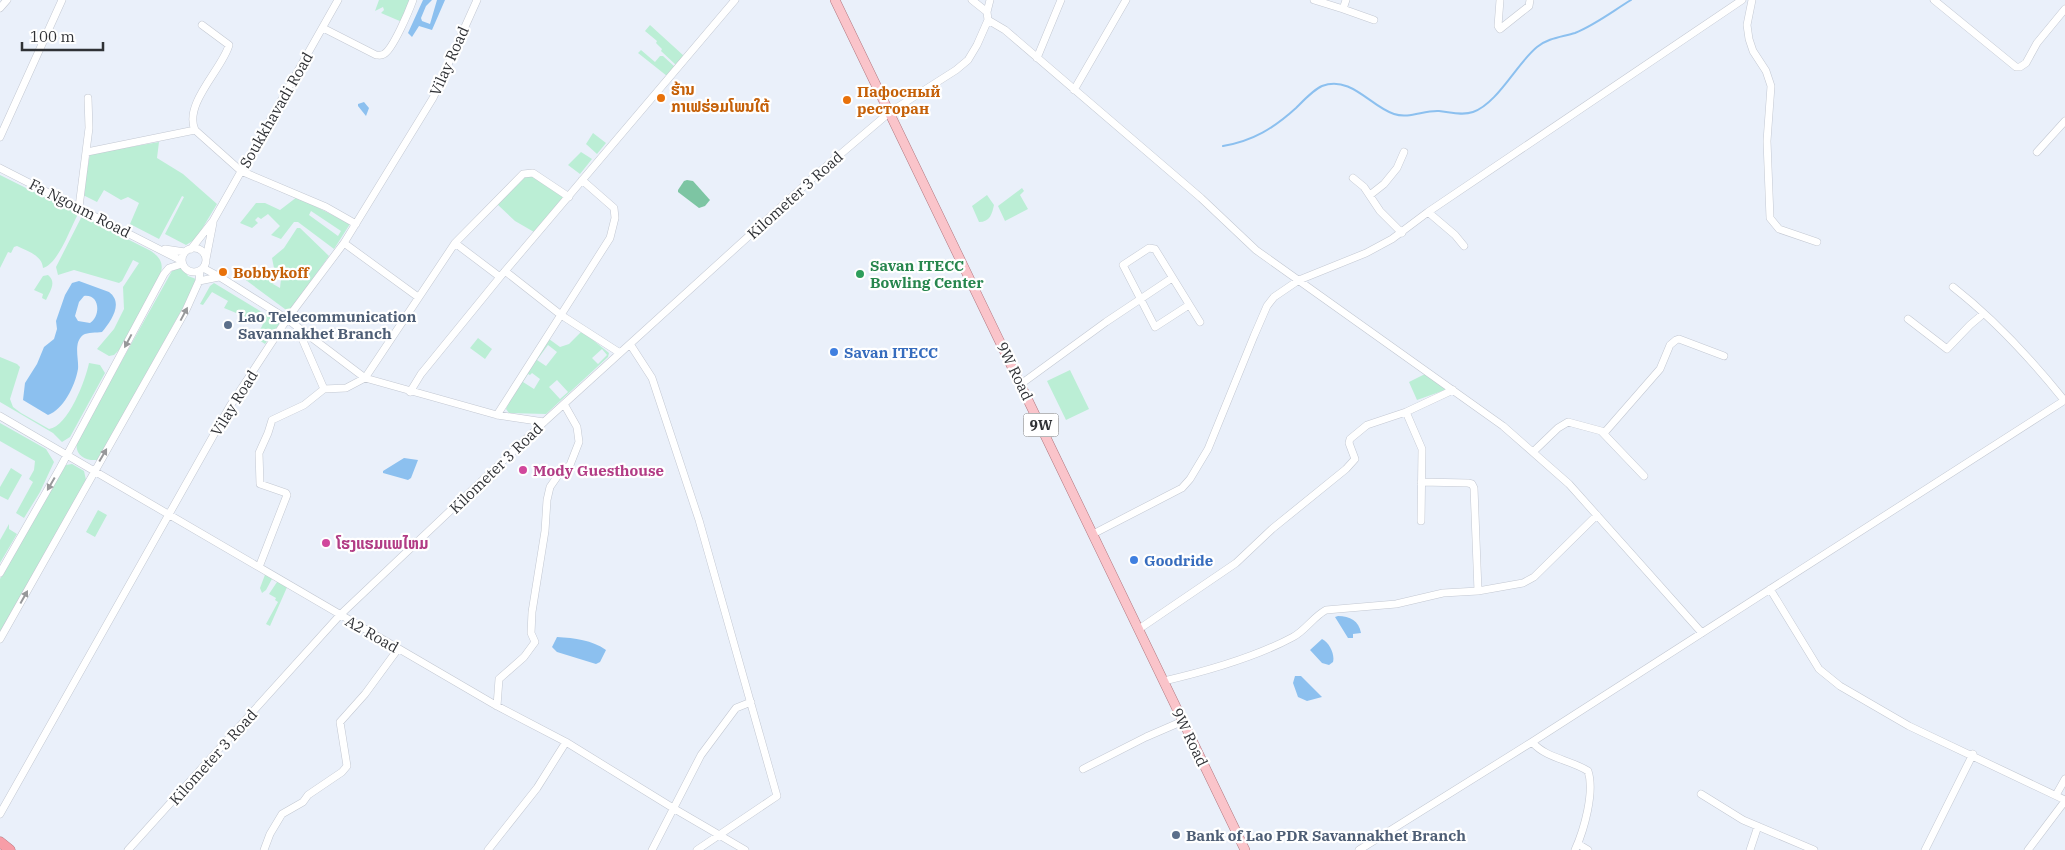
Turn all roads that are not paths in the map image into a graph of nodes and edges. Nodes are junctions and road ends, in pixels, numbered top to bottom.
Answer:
1 (7, 0) edge
2 (62, 0) edge
3 (338, 0) edge
4 (414, 0) edge
5 (477, 0) edge
6 (735, 0) edge
7 (972, 0) edge
8 (990, 0) edge
9 (1061, 0) edge
10 (1126, 0) edge
11 (1314, 0) edge
12 (1346, 0) edge
13 (1500, 0) edge
14 (1530, 0) edge
15 (1742, 0) edge
16 (1752, 0) edge
17 (1934, 0) edge
18 (835, 1) edge
19 (0, 8) edge
20 (1343, 9) junction
21 (2065, 9) edge
22 (986, 12) junction
23 (988, 20) junction
24 (1374, 20) dead end
25 (202, 24) dead end
26 (323, 28) junction
27 (1037, 58) junction
28 (1074, 90) junction
29 (88, 98) dead end
30 (890, 112) junction
31 (2065, 121) edge
32 (194, 130) junction
33 (0, 137) edge
34 (87, 152) junction
35 (1404, 152) dead end
36 (2037, 152) dead end
37 (0, 168) edge
38 (241, 171) junction
39 (1353, 178) dead end
40 (582, 180) junction
41 (1370, 195) junction
42 (569, 197) junction
43 (79, 207) junction
44 (1428, 212) junction
45 (213, 220) junction
46 (356, 224) junction
47 (1402, 233) junction
48 (1817, 242) dead end
49 (344, 243) junction
50 (455, 243) junction
51 (1464, 246) dead end
52 (160, 248) junction
53 (188, 250) junction
54 (182, 262) junction
55 (203, 265) junction
56 (169, 268) junction
57 (502, 274) junction
58 (220, 277) junction
59 (1172, 278) junction
60 (1299, 280) junction
61 (199, 281) junction
62 (1953, 286) dead end
63 (418, 297) junction
64 (1142, 298) junction
65 (1190, 305) junction
66 (1983, 314) junction
67 (562, 315) junction
68 (1908, 318) dead end
69 (287, 319) junction
70 (1200, 322) dead end
71 (297, 327) junction
72 (630, 344) junction
73 (620, 353) junction
74 (1724, 356) dead end
75 (365, 378) junction
76 (1021, 384) junction
77 (324, 389) junction
78 (1453, 390) junction
79 (410, 392) junction
80 (2065, 400) edge
81 (564, 404) junction
82 (1406, 412) junction
83 (497, 415) junction
84 (0, 416) edge
85 (544, 422) junction
86 (1602, 432) junction
87 (1534, 451) junction
88 (66, 454) junction
89 (94, 471) junction
90 (1644, 476) dead end
91 (1421, 482) junction
92 (169, 514) junction
93 (1597, 515) junction
94 (1421, 521) dead end
95 (1093, 534) junction
96 (259, 567) junction
97 (0, 573) edge
98 (1770, 589) junction
99 (1478, 591) junction
100 (340, 615) junction
101 (1138, 628) junction
102 (1702, 633) junction
103 (0, 639) edge
104 (398, 649) junction
105 (1164, 681) junction
106 (751, 702) junction
107 (497, 706) junction
108 (1183, 721) junction
109 (566, 742) junction
110 (1532, 742) junction
111 (1972, 754) junction
112 (1083, 769) dead end
113 (2065, 778) edge
114 (1701, 794) dead end
115 (2056, 795) junction
116 (2065, 800) edge
117 (673, 808) junction
118 (0, 814) edge
119 (1758, 826) junction
120 (720, 836) junction
121 (0, 842) edge
122 (1577, 847) edge
123 (10, 850) edge
124 (128, 850) edge
125 (264, 850) edge
126 (488, 850) edge
127 (652, 850) edge
128 (697, 850) edge
129 (745, 850) edge
130 (1245, 850) edge
131 (1359, 850) edge
132 (1588, 850) edge
133 (1750, 850) edge
134 (1814, 850) edge
135 (1925, 850) edge
136 (2028, 850) edge

1 - 19 street
2 - 33 street
3 - 26 street, Soukkhavadi Road
4 - 26 street
5 - 46 street, Vilay Road
6 - 40 street
7 - 22 street
8 - 22 street
9 - 27 street
10 - 28 street
11 - 20 street
12 - 20 street
13 - 14 street
15 - 44 street
16 - 48 street
17 - 21 street
18 - 30 main road, 9W Road / 9W
20 - 24 street
22 - 23 street
23 - 27 street
23 - 30 street, Kilometer 3 Road
25 - 32 street
26 - 38 street, Soukkhavadi Road
27 - 28 street
28 - 60 street
29 - 34 street
30 - 72 street, Kilometer 3 Road
30 - 76 main road, 9W Road / 9W
31 - 36 street
32 - 34 street
32 - 38 street
34 - 43 street
35 - 41 street
37 - 43 street, Fa Ngoum Road
38 - 45 street, Soukkhavadi Road
38 - 46 street
39 - 41 street
40 - 42 street
40 - 67 street
41 - 47 street
42 - 50 street
42 - 57 street
43 - 52 street, Fa Ngoum Road
44 - 47 street
44 - 51 street
45 - 53 street, Soukkhavadi Road
45 - 55 street, Soukkhavadi Road
46 - 49 street, Vilay Road
47 - 60 street
49 - 63 street
49 - 69 street, Vilay Road
50 - 57 street
50 - 63 street
52 - 53 street, Fa Ngoum Road
52 - 54 street, Fa Ngoum Road
52 - 56 street
53 - 54 street, Soukkhavadi Road
53 - 55 street
54 - 55 street, Fa Ngoum Road
54 - 56 street
55 - 58 street
55 - 61 street, Soukkhavadi Road
56 -> 88 street
57 - 67 street
57 - 79 street
58 - 61 street
58 - 69 street
59 - 64 street
59 - 64 street
59 - 65 street
60 - 78 street
60 - 95 street
89 -> 61 street, Soukkhavadi Road
62 - 66 street
63 - 75 street
64 - 65 street
64 - 76 street
65 - 70 street
66 - 68 street
66 - 80 street
67 - 73 street
67 - 83 street
69 - 71 street
69 - 92 street, Vilay Road
71 - 75 street
71 - 77 street
72 - 73 street, Kilometer 3 Road
72 - 106 street
73 - 81 street, Kilometer 3 Road
74 - 86 street
75 - 77 street
75 - 79 street
76 - 95 main road, 9W Road / 9W
77 - 96 street
78 - 82 street
78 - 87 street
79 - 83 street
80 - 98 street
81 - 85 street, Kilometer 3 Road
81 - 107 street
82 - 91 street
82 - 101 street
83 - 85 street
84 - 88 street, A2 Road
85 - 100 street, Kilometer 3 Road
86 - 87 street
86 - 90 street
87 - 93 street
88 - 89 street, A2 Road
88 -> 97 street
89 - 92 street, A2 Road
103 -> 89 street, Soukkhavadi Road
91 - 94 street
91 - 99 street
92 - 96 street, A2 Road
92 - 118 street, Vilay Road
93 - 99 street
93 - 102 street
95 - 101 main road, 9W Road / 9W
96 - 100 street, A2 Road
98 - 102 street
98 - 111 street
99 - 105 street
100 - 104 street, A2 Road
100 - 124 street, Kilometer 3 Road
101 - 105 main road, 9W Road / 9W
102 - 110 street
104 - 107 street, A2 Road
104 - 125 street
105 - 108 main road, 9W Road / 9W
106 - 117 street
106 - 120 street
107 - 109 street, A2 Road
108 - 112 street
108 - 130 main road, 9W Road / 9W
109 - 117 street, A2 Road
109 - 126 street
110 - 122 street
110 - 131 street
111 - 115 street
111 - 135 street
113 - 115 street
114 - 119 street
115 - 116 street
116 - 136 street
117 - 120 street, A2 Road
117 - 127 street
119 - 133 street
119 - 134 street
120 - 128 street
120 - 129 street, A2 Road
121 - 123 highway
122 - 132 street

